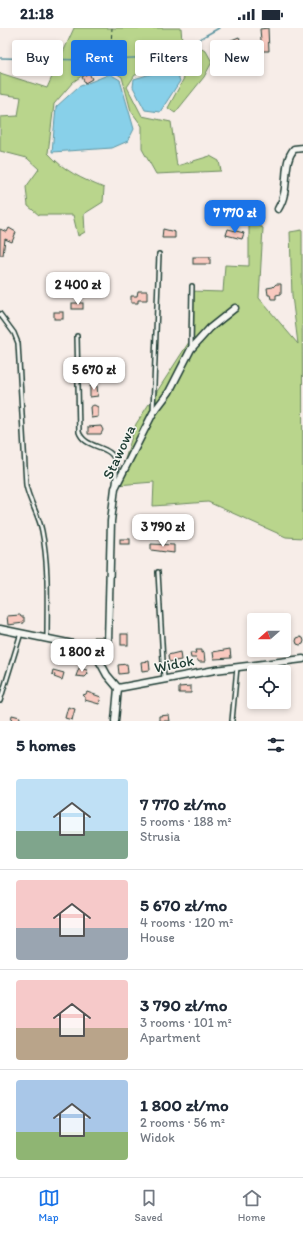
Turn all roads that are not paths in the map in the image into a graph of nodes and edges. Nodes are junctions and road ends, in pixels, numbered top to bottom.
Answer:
1 (303, 148) edge
2 (278, 209) dead end
3 (159, 254) dead end
4 (192, 286) dead end
5 (235, 308) dead end
6 (0, 314) edge
7 (77, 336) dead end
8 (191, 349) junction
9 (153, 413) junction
10 (115, 488) junction
11 (158, 572) dead end
12 (0, 629) edge
13 (21, 633) junction
14 (47, 639) junction
15 (303, 659) edge
16 (100, 662) junction
17 (238, 667) junction
18 (164, 679) junction
19 (118, 688) junction
20 (0, 701) edge
21 (115, 721) edge
22 (232, 721) edge

1 - 2 street
3 - 9 lane
4 - 8 lane
5 - 8 street, Stawowa
6 - 14 lane
7 - 10 lane
8 - 9 street, Stawowa
9 - 10 street, Stawowa
10 - 16 street, Stawowa
11 - 18 lane
12 - 13 street
13 - 14 street
13 - 20 lane
14 - 16 street
15 - 17 street, Widok
16 - 19 street
17 - 18 street, Widok
17 - 22 lane
18 - 19 street, Widok
19 - 21 street

